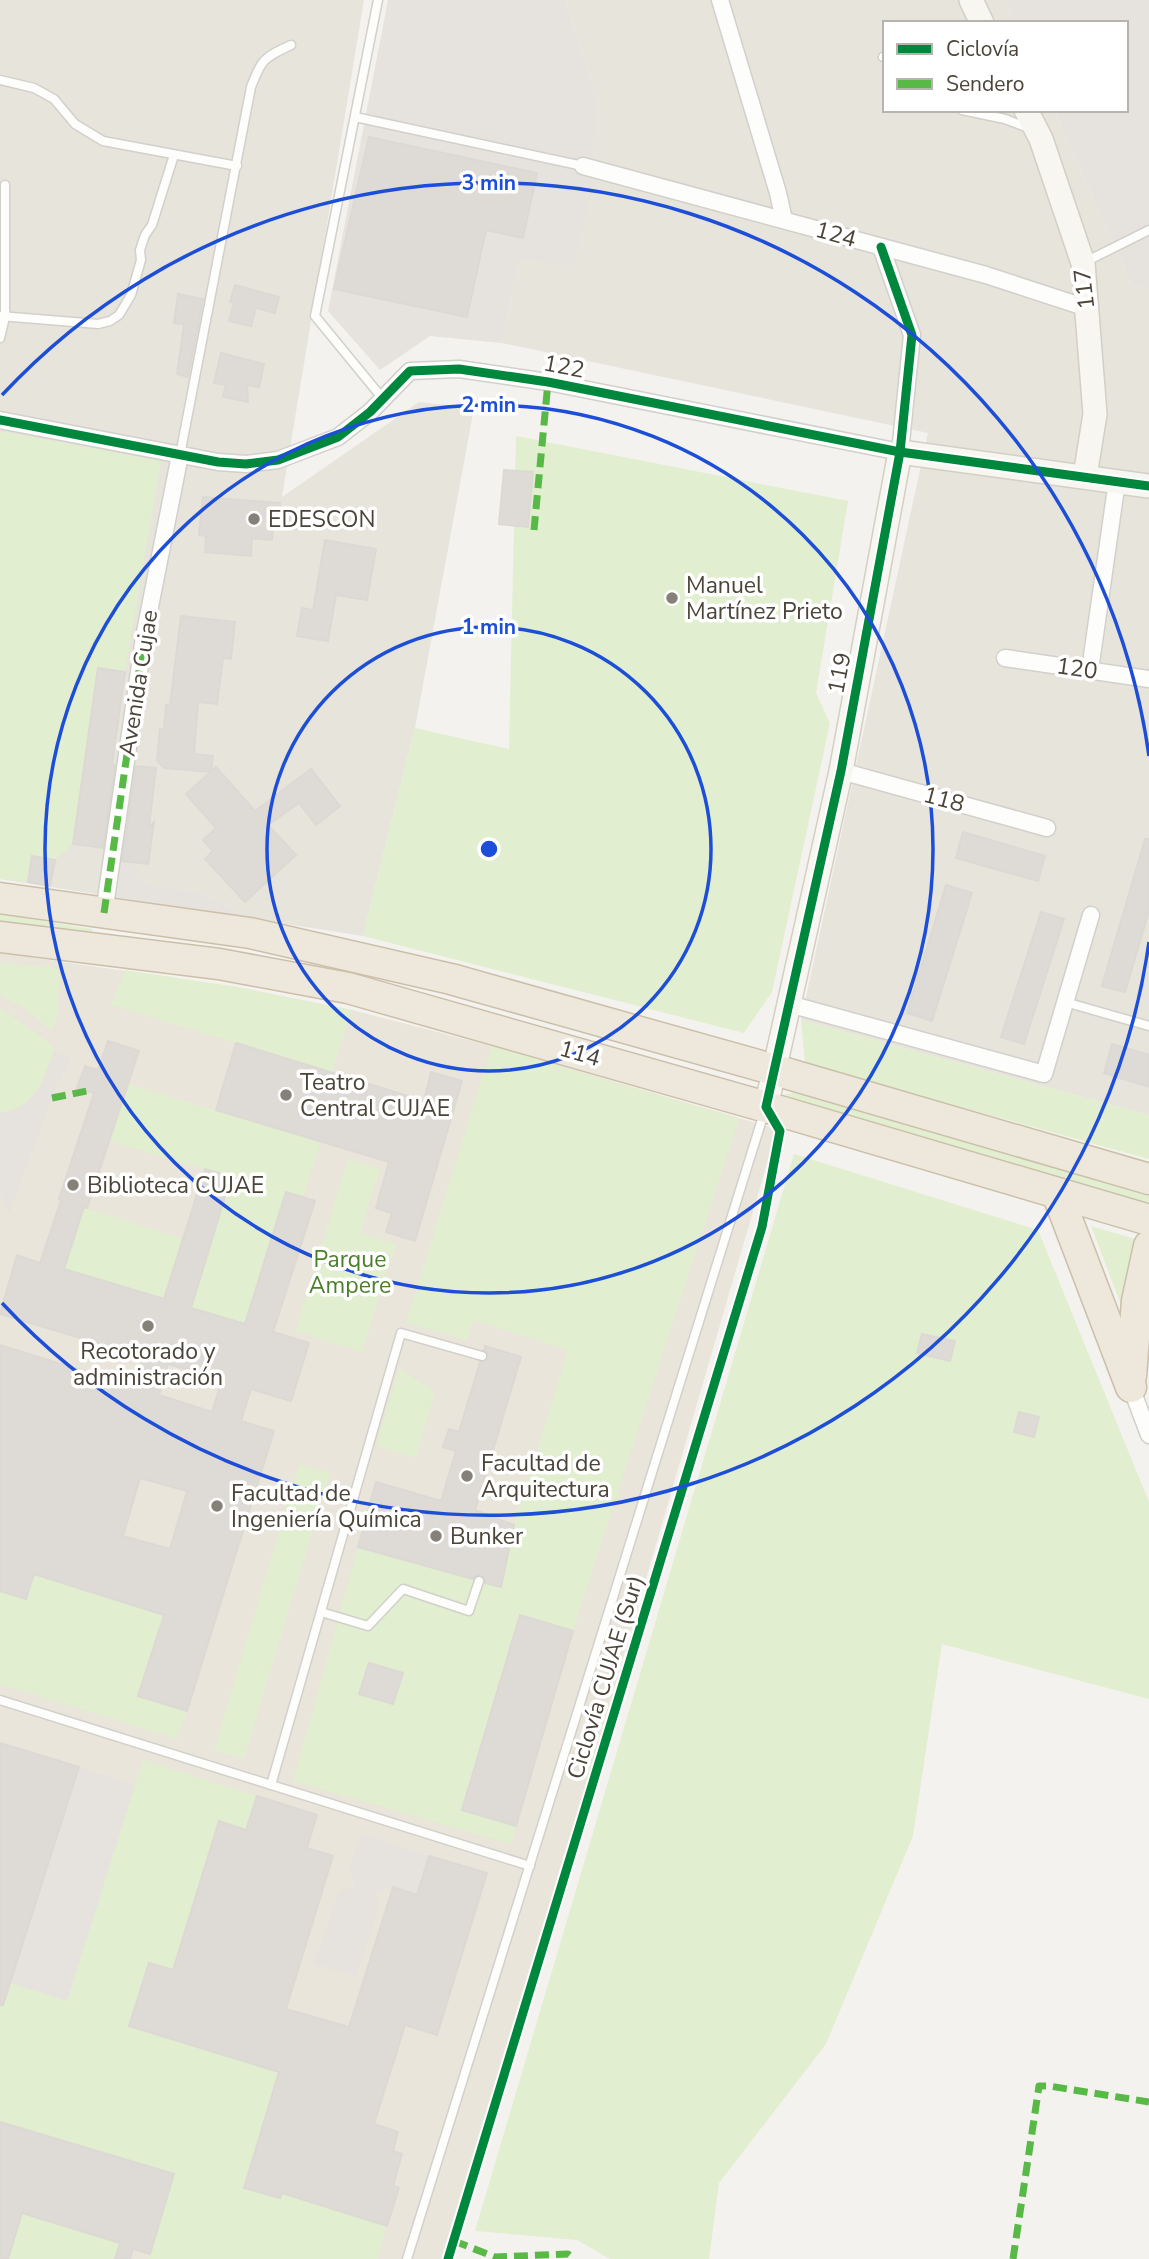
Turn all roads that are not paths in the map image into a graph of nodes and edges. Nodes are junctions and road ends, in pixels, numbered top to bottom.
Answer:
1 (378, 0) edge
2 (720, 0) edge
3 (971, 0) edge
4 (981, 21) edge
5 (291, 45) dead end
6 (0, 80) edge
7 (972, 112) edge
8 (1027, 112) edge
9 (355, 117) junction
10 (1037, 132) junction
11 (174, 155) junction
12 (237, 166) junction
13 (583, 166) joint
14 (5, 185) dead end
15 (784, 220) junction
16 (1149, 230) edge
17 (881, 247) junction
18 (1083, 263) junction
19 (1087, 308) junction
20 (2, 316) edge
21 (0, 338) edge
22 (383, 399) junction
23 (0, 420) edge
24 (900, 452) junction
25 (180, 455) junction
26 (1085, 476) junction
27 (1117, 481) junction
28 (1149, 486) edge
29 (1005, 658) dead end
30 (1090, 670) junction
31 (1149, 679) edge
32 (841, 771) junction
33 (1047, 828) dead end
34 (0, 898) edge
35 (104, 913) junction
36 (1091, 915) dead end
37 (0, 937) edge
38 (1065, 1002) junction
39 (789, 1004) junction
40 (1149, 1026) edge
41 (775, 1070) junction
42 (766, 1107) junction
43 (1149, 1180) edge
44 (1057, 1193) junction
45 (1149, 1220) edge
46 (1149, 1246) edge
47 (1149, 1344) edge
48 (482, 1356) dead end
49 (1131, 1387) junction
50 (1149, 1435) edge
51 (479, 1581) dead end
52 (321, 1612) junction
53 (0, 1700) edge
54 (271, 1785) junction
55 (530, 1866) junction
56 (407, 2259) edge

1 - 9 lane
2 - 15 street
3 - 4 street
5 - 12 lane
6 - 11 lane
7 - 10 lane
8 - 10 street, 117
9 - 13 lane
9 - 22 lane
10 - 18 street, 117
11 - 12 lane
11 - 20 lane
12 - 25 lane
13 - 15 street, 124
14 - 20 lane
15 - 17 street, 124
16 - 18 lane
17 - 19 street, 124
17 - 24 street, 119
18 - 19 street, 117
19 - 26 street, 117
20 - 21 lane
22 - 24 street, 122
22 - 25 street, 122
23 - 25 street, 122
24 - 26 street, 122
24 - 32 street, 119
25 - 35 street, Avenida Cujae
26 - 27 street, 122
27 - 28 street, 122
27 - 30 street
29 - 30 street, 120
30 - 31 street, 120
32 - 33 street, 118
32 - 39 street, 119
34 - 35 highway, 114
35 - 41 highway, 114
36 - 38 street
37 - 42 highway, 114
38 - 39 street
38 - 40 lane
39 - 41 street, 119
41 - 42 street, 119
41 - 43 highway, 114
42 - 44 highway, 114
42 - 55 lane
44 - 45 highway, 114
44 - 49 highway
46 - 49 highway
47 - 49 highway
48 - 52 lane
49 - 50 street
51 - 52 lane
52 - 54 lane
53 - 54 lane
54 - 55 lane
55 - 56 lane

